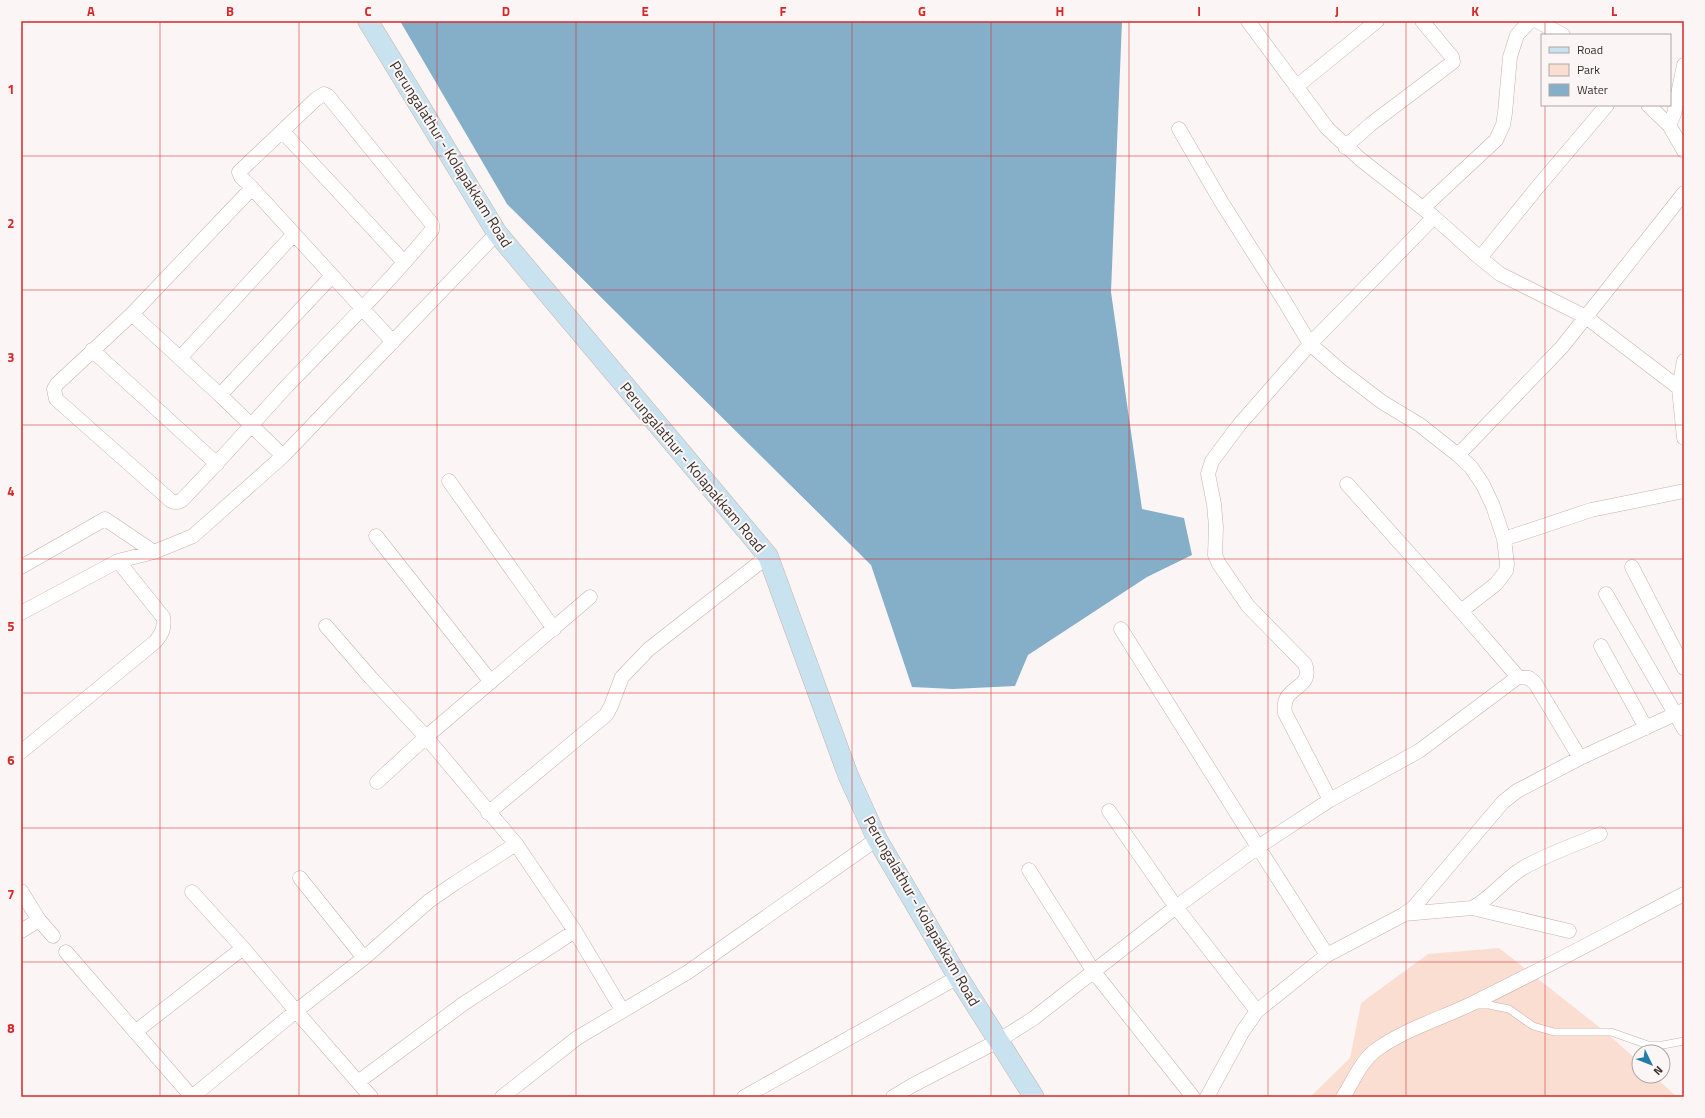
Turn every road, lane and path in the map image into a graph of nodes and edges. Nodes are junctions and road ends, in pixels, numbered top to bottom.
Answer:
1 (368, 21) edge
2 (1248, 21) edge
3 (1377, 21) edge
4 (1422, 21) edge
5 (1530, 21) edge
6 (1536, 21) edge
7 (1560, 34) edge
8 (1684, 65) edge
9 (1296, 87) junction
10 (1606, 106) edge
11 (1649, 106) edge
12 (1669, 125) junction
13 (1179, 129) dead end
14 (283, 132) junction
15 (1345, 146) junction
16 (1684, 151) edge
17 (252, 188) junction
18 (1684, 193) edge
19 (1423, 208) junction
20 (1434, 217) junction
21 (294, 234) junction
22 (497, 234) junction
23 (1480, 258) junction
24 (404, 262) junction
25 (332, 276) junction
26 (362, 308) junction
27 (132, 314) junction
28 (1586, 317) junction
29 (392, 342) junction
30 (1310, 344) junction
31 (92, 350) junction
32 (180, 358) junction
33 (1684, 361) edge
34 (1679, 388) junction
35 (220, 395) junction
36 (251, 425) junction
37 (1684, 438) edge
38 (1458, 455) junction
39 (283, 456) junction
40 (217, 464) junction
41 (449, 481) dead end
42 (1347, 484) dead end
43 (1684, 491) edge
44 (376, 536) dead end
45 (1504, 539) junction
46 (154, 552) junction
47 (768, 556) junction
48 (118, 561) junction
49 (21, 567) edge
50 (1632, 567) dead end
51 (1606, 594) dead end
52 (590, 597) dead end
53 (1461, 610) junction
54 (21, 613) edge
55 (326, 626) dead end
56 (554, 629) junction
57 (1121, 629) dead end
58 (1601, 646) dead end
59 (1684, 668) edge
60 (1518, 677) junction
61 (491, 682) junction
62 (1679, 712) edge
63 (1646, 728) junction
64 (1684, 729) edge
65 (426, 737) junction
66 (21, 752) edge
67 (1580, 758) junction
68 (377, 782) dead end
69 (1330, 800) junction
70 (1109, 811) dead end
71 (488, 813) junction
72 (1600, 834) dead end
73 (877, 839) junction
74 (516, 844) junction
75 (1258, 847) junction
76 (1029, 870) dead end
77 (300, 878) dead end
78 (21, 891) edge
79 (192, 892) dead end
80 (1684, 894) edge
81 (1176, 907) junction
82 (1472, 908) junction
83 (1404, 914) junction
84 (39, 920) junction
85 (21, 931) edge
86 (575, 931) junction
87 (1569, 931) dead end
88 (53, 936) dead end
89 (244, 948) junction
90 (66, 952) dead end
91 (1327, 955) junction
92 (364, 958) junction
93 (1094, 972) junction
94 (958, 976) junction
95 (1470, 1004) junction
96 (622, 1010) junction
97 (296, 1011) junction
98 (1257, 1011) junction
99 (135, 1032) junction
100 (998, 1041) junction
101 (1684, 1041) edge
102 (358, 1082) junction
103 (192, 1097) edge
104 (371, 1097) edge
105 (502, 1097) edge
106 (744, 1097) edge
107 (893, 1097) edge
108 (1034, 1097) edge
109 (1193, 1097) edge
110 (1207, 1097) edge
111 (1343, 1097) edge

1 - 22 main road, Perungalathur - Kolapakkam Road
2 - 9 street
3 - 9 street
4 - 15 street
5 - 19 street
6 - 7 street
8 - 12 street
9 - 15 street
10 - 23 street
11 - 12 street
12 - 16 street
13 - 30 street
14 - 17 street
14 - 24 street
14 - 24 street
15 - 19 street
17 - 21 street
17 - 27 street
18 - 28 street
19 - 20 street
20 - 23 street
20 - 30 street
21 - 25 street
21 - 32 street
22 - 29 street
22 - 47 main road, Perungalathur - Kolapakkam Road
23 - 28 street
24 - 26 street
25 - 26 street
25 - 35 street
26 - 29 street
26 - 36 street
27 - 31 street
27 - 32 street
28 - 34 street
28 - 38 street
29 - 39 street
30 - 38 street
30 - 69 street
31 - 40 street
31 - 40 street
32 - 35 street
33 - 34 street
34 - 37 street
35 - 36 street
36 - 39 street
36 - 40 street
38 - 45 street
39 - 46 street
41 - 56 street
42 - 53 street
43 - 45 street
44 - 61 street
45 - 53 street
46 - 48 street
46 - 49 street
47 - 71 street
47 - 73 main road, Perungalathur - Kolapakkam Road
48 - 54 street
48 - 66 street
50 - 59 street
51 - 62 street
52 - 56 street
53 - 60 street
55 - 65 street
56 - 61 street
57 - 75 street
58 - 63 street
60 - 67 street
60 - 69 street
61 - 65 street
62 - 63 street
62 - 64 street
63 - 67 street
65 - 68 street
65 - 71 street
67 - 83 street
69 - 75 street
70 - 81 street
71 - 74 street
72 - 82 street
73 - 94 main road, Perungalathur - Kolapakkam Road
73 - 96 street
74 - 86 street
74 - 92 street
75 - 81 street
75 - 91 street
76 - 93 street
77 - 92 street
78 - 84 street
79 - 89 street
80 - 95 street
81 - 93 street
81 - 98 street
82 - 83 street
82 - 87 street
83 - 91 street
84 - 85 street
84 - 88 street
86 - 96 street
86 - 102 street
89 - 97 street
89 - 99 street
90 - 99 street
91 - 98 street
92 - 97 street
93 - 100 street
93 - 109 street
94 - 100 main road, Perungalathur - Kolapakkam Road
94 - 106 street
95 - 101 lane
95 - 111 street
96 - 105 street
97 - 102 street
97 - 103 street
98 - 110 street
99 - 103 street
100 - 107 street
100 - 108 main road, Perungalathur - Kolapakkam Road
102 - 104 street

